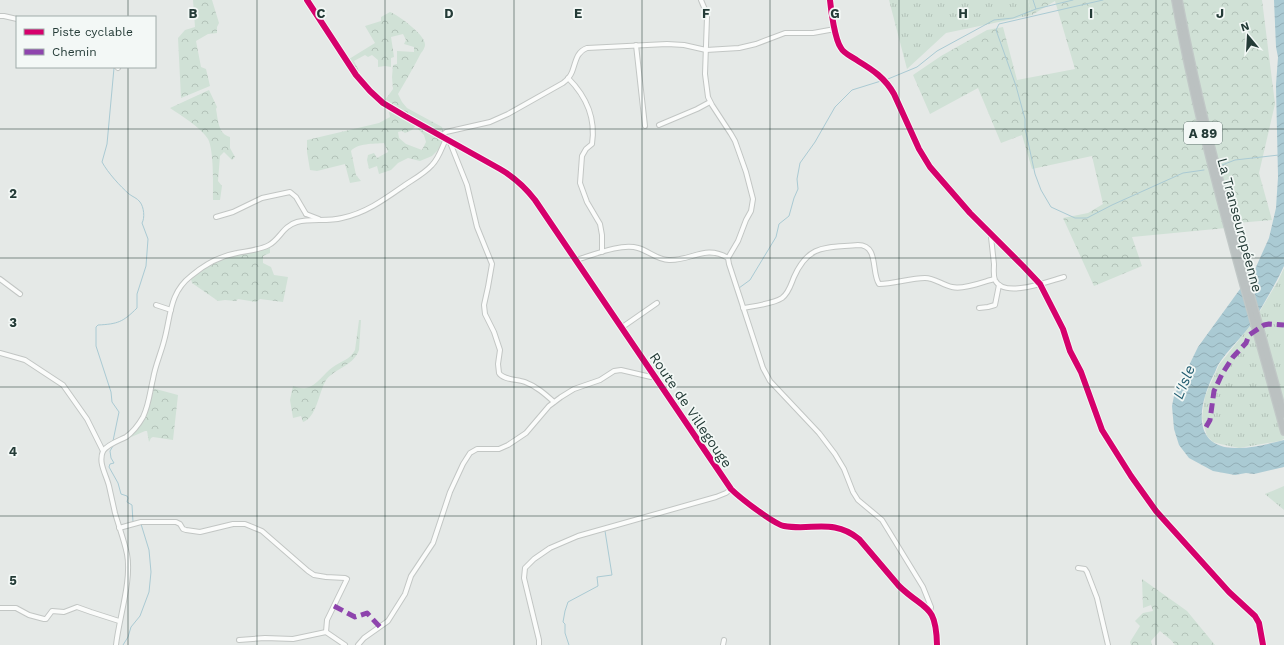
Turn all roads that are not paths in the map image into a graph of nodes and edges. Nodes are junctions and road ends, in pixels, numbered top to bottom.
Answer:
1 (308, 0) edge
2 (701, 0) edge
3 (830, 0) edge
4 (1175, 0) edge
5 (1179, 0) edge
6 (0, 16) edge
7 (16, 19) edge
8 (835, 29) junction
9 (636, 45) junction
10 (706, 50) junction
11 (568, 78) junction
12 (710, 102) junction
13 (659, 125) dead end
14 (645, 126) dead end
15 (441, 136) junction
16 (447, 139) junction
17 (306, 214) junction
18 (216, 217) dead end
19 (305, 221) junction
20 (322, 221) junction
21 (992, 235) junction
22 (602, 252) junction
23 (728, 258) junction
24 (576, 260) junction
25 (1240, 263) junction
26 (1064, 277) dead end
27 (0, 279) edge
28 (994, 279) junction
29 (1040, 284) junction
30 (1000, 285) junction
31 (20, 294) dead end
32 (657, 303) dead end
33 (156, 305) dead end
34 (743, 308) junction
35 (979, 308) dead end
36 (171, 310) junction
37 (621, 328) junction
38 (0, 352) edge
39 (654, 376) junction
40 (554, 402) junction
41 (1284, 415) edge
42 (1284, 432) edge
43 (103, 451) junction
44 (731, 489) junction
45 (119, 528) junction
46 (1078, 568) dead end
47 (0, 608) edge
48 (930, 611) junction
49 (119, 621) junction
50 (326, 632) junction
51 (239, 640) dead end
52 (362, 641) junction
53 (116, 645) edge
54 (345, 645) edge
55 (358, 645) edge
56 (366, 645) edge
57 (539, 645) edge
58 (937, 645) edge
59 (1108, 645) edge
60 (1263, 645) edge

1 - 15 street, Route de Villegouge
2 - 10 street
3 - 8 street
4 - 25 highway, La Transeuropéenne / A 89
5 - 25 highway, La Transeuropéenne / A 89
6 - 7 street
8 - 10 street
8 - 21 street
9 - 10 street
9 - 11 street
9 - 14 street
10 - 12 street
11 - 15 street
11 - 22 street
12 - 13 street
12 - 23 street
15 - 16 street, Route de Villegouge
16 - 20 street
16 - 24 street, Route de Villegouge
16 - 40 street
17 - 18 street
17 - 19 street
17 - 20 street
19 - 20 street
19 - 36 street
21 - 28 street
21 - 29 street
22 - 23 street
22 - 24 street
23 - 34 street
24 - 37 street, Route de Villegouge
25 - 41 highway, La Transeuropéenne / A 89
25 - 42 highway, La Transeuropéenne / A 89
26 - 29 street
27 - 31 street
28 - 30 street
28 - 34 street
29 - 30 street
29 - 60 street
30 - 35 street
32 - 37 street
33 - 36 street
34 - 48 street
36 - 43 street
37 - 39 street, Route de Villegouge
38 - 43 street
39 - 40 street
39 - 44 street, Route de Villegouge
40 - 52 street
43 - 45 street
44 - 48 street, Route de Villegouge
44 - 57 street
45 - 49 street
45 - 50 street
46 - 59 street
47 - 49 street
48 - 58 street
49 - 53 street
50 - 51 street
50 - 54 street
52 - 55 street
52 - 56 street

